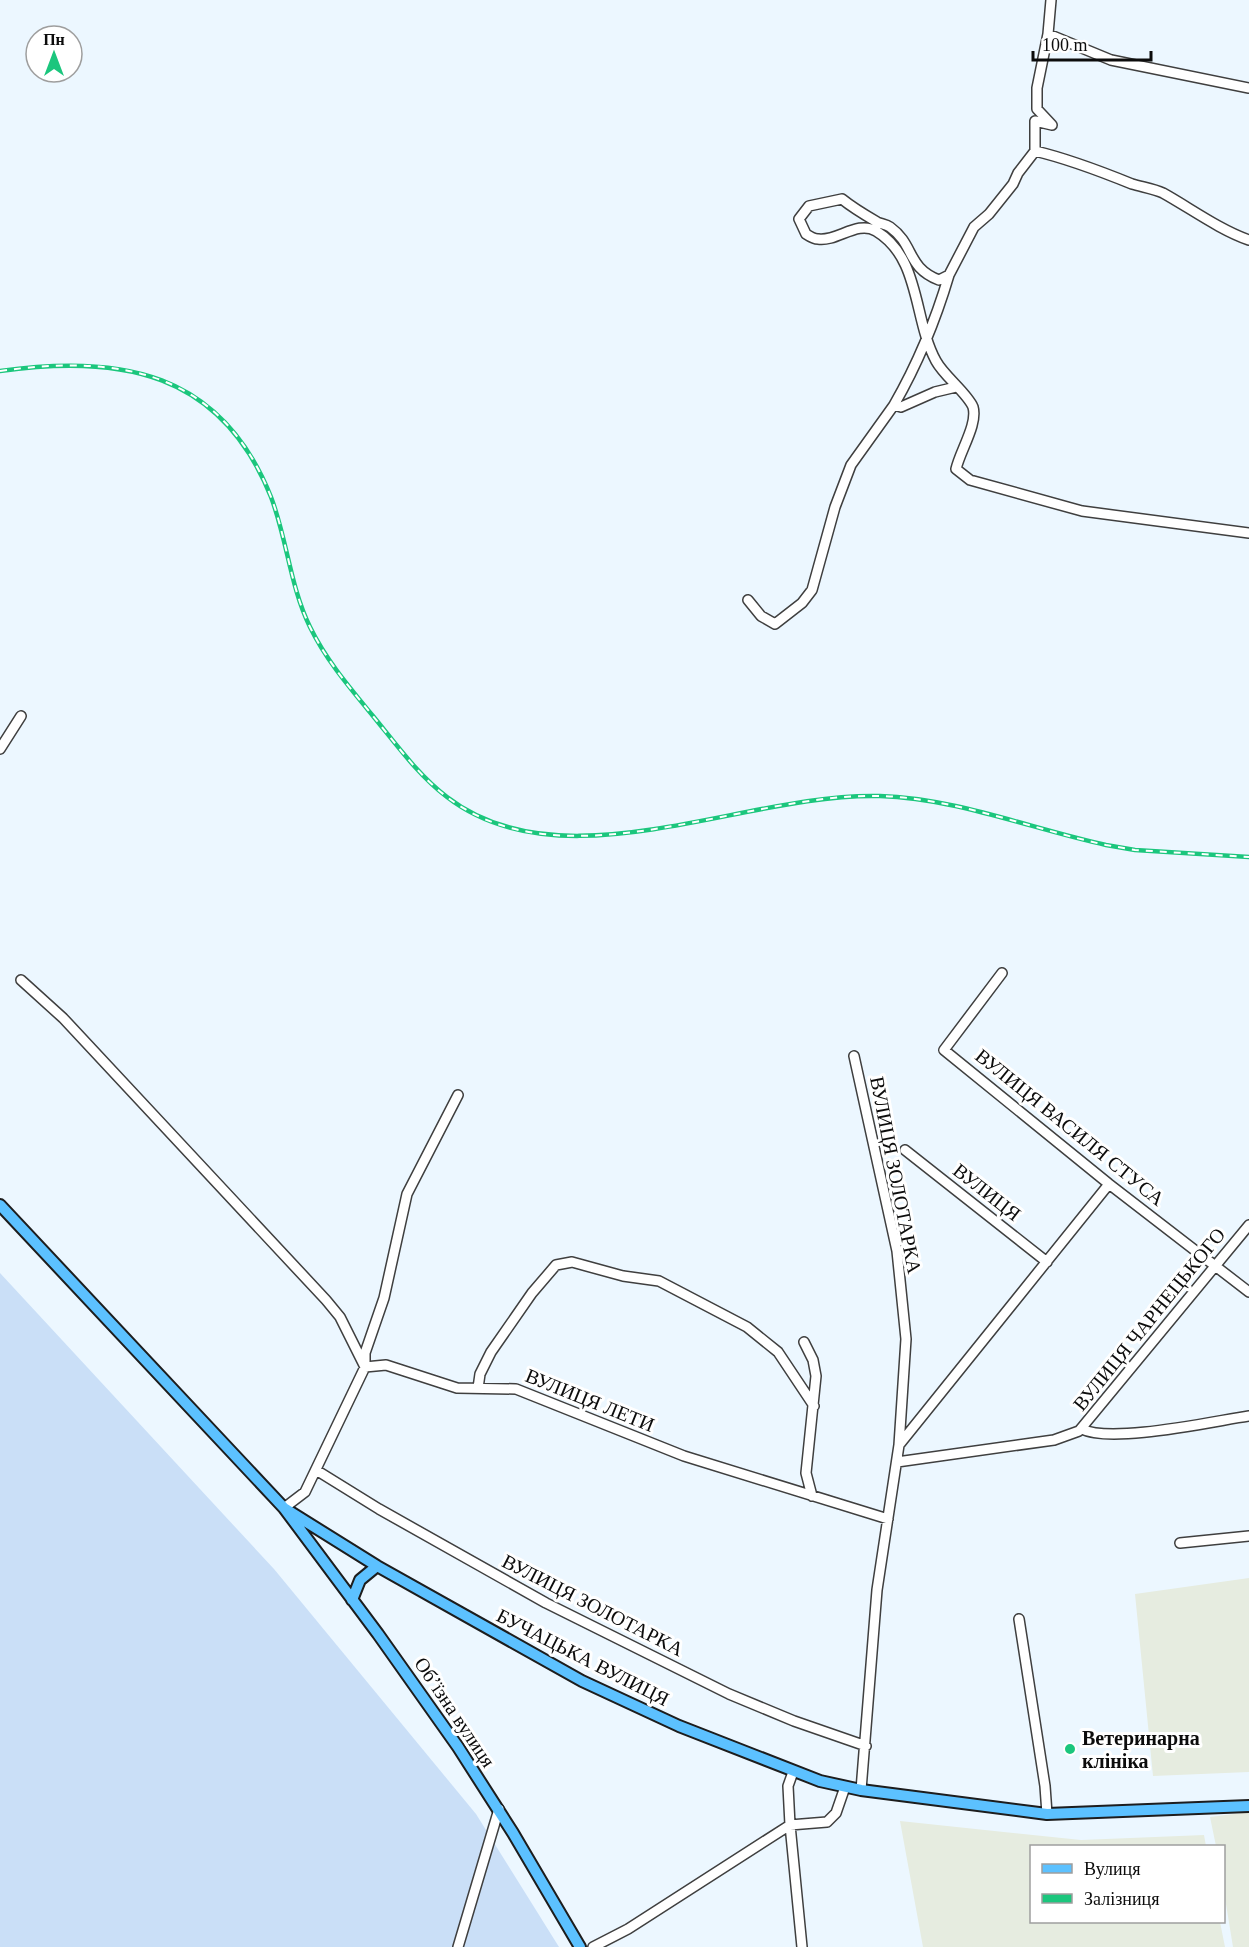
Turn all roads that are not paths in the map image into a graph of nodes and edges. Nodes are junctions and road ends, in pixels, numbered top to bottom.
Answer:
1 (1051, 0) edge
2 (1048, 34) junction
3 (1249, 88) edge
4 (1035, 151) junction
5 (1249, 240) edge
6 (949, 275) junction
7 (926, 336) junction
8 (956, 387) junction
9 (894, 405) junction
10 (1249, 533) edge
11 (748, 600) dead end
12 (21, 716) dead end
13 (0, 749) edge
14 (1002, 973) dead end
15 (21, 980) dead end
16 (854, 1056) dead end
17 (458, 1095) dead end
18 (905, 1150) dead end
19 (1109, 1184) junction
20 (0, 1205) edge
21 (1249, 1225) edge
22 (1047, 1263) junction
23 (1215, 1266) junction
24 (1249, 1292) edge
25 (804, 1342) dead end
26 (365, 1367) junction
27 (478, 1388) junction
28 (814, 1406) junction
29 (1249, 1416) edge
30 (1082, 1429) junction
31 (899, 1445) junction
32 (897, 1462) junction
33 (316, 1470) junction
34 (812, 1496) junction
35 (284, 1508) junction
36 (888, 1519) junction
37 (1249, 1536) edge
38 (1180, 1543) dead end
39 (377, 1566) junction
40 (352, 1600) junction
41 (1020, 1619) dead end
42 (866, 1746) junction
43 (793, 1772) junction
44 (844, 1787) junction
45 (861, 1790) junction
46 (1249, 1806) edge
47 (499, 1809) junction
48 (1047, 1814) junction
49 (790, 1825) junction
50 (458, 1947) edge
51 (580, 1947) edge
52 (594, 1947) edge
53 (802, 1947) edge

1 - 2 street
2 - 3 street
2 - 4 street
4 - 5 street
4 - 6 street
6 - 7 street
6 - 7 street
7 - 8 street
7 - 9 street
8 - 9 street
8 - 10 street
9 - 11 street
12 - 13 street
14 - 19 street, ВУЛИЦЯ ВАСИЛЯ СТУСА
15 - 26 street
16 - 31 street, ВУЛИЦЯ ЗОЛОТАРКА
17 - 26 street
18 - 22 street, ВУЛИЦЯ
19 - 22 street
19 - 23 street, ВУЛИЦЯ ВАСИЛЯ СТУСА
20 - 35 main road
21 - 23 street, ВУЛИЦЯ ЧАРНЕЦЬКОГО
22 - 31 street
23 - 24 street, ВУЛИЦЯ ВАСИЛЯ СТУСА
23 - 30 street, ВУЛИЦЯ ЧАРНЕЦЬКОГО
25 - 28 street
26 - 27 street, ВУЛИЦЯ ЛЕТИ
26 - 33 street
27 - 28 street
27 - 34 street, ВУЛИЦЯ ЛЕТИ
28 - 34 street
29 - 30 street
30 - 32 street, ВУЛИЦЯ ЧАРНЕЦЬКОГО
31 - 32 street, ВУЛИЦЯ ЗОЛОТАРКА
32 - 36 street, ВУЛИЦЯ ЗОЛОТАРКА
33 - 35 street
33 - 42 street, ВУЛИЦЯ ЗОЛОТАРКА
34 - 36 street, ВУЛИЦЯ ЛЕТИ
35 - 39 main road, БУЧАЦЬКА ВУЛИЦЯ
35 - 40 main road, Обʼїзна вулиця
36 - 42 street, ВУЛИЦЯ ЗОЛОТАРКА
37 - 38 street
39 - 40 main road
39 - 43 main road, БУЧАЦЬКА ВУЛИЦЯ
40 - 47 main road, Обʼїзна вулиця
41 - 48 street
42 - 45 street, ВУЛИЦЯ ЗОЛОТАРКА
43 - 44 main road, БУЧАЦЬКА ВУЛИЦЯ
43 - 49 street
44 - 45 main road, БУЧАЦЬКА ВУЛИЦЯ
44 - 49 street
45 - 48 main road, БУЧАЦЬКА ВУЛИЦЯ
46 - 48 main road, БУЧАЦЬКА ВУЛИЦЯ
47 - 50 street
47 - 51 main road, Обʼїзна вулиця
49 - 52 street
49 - 53 street

